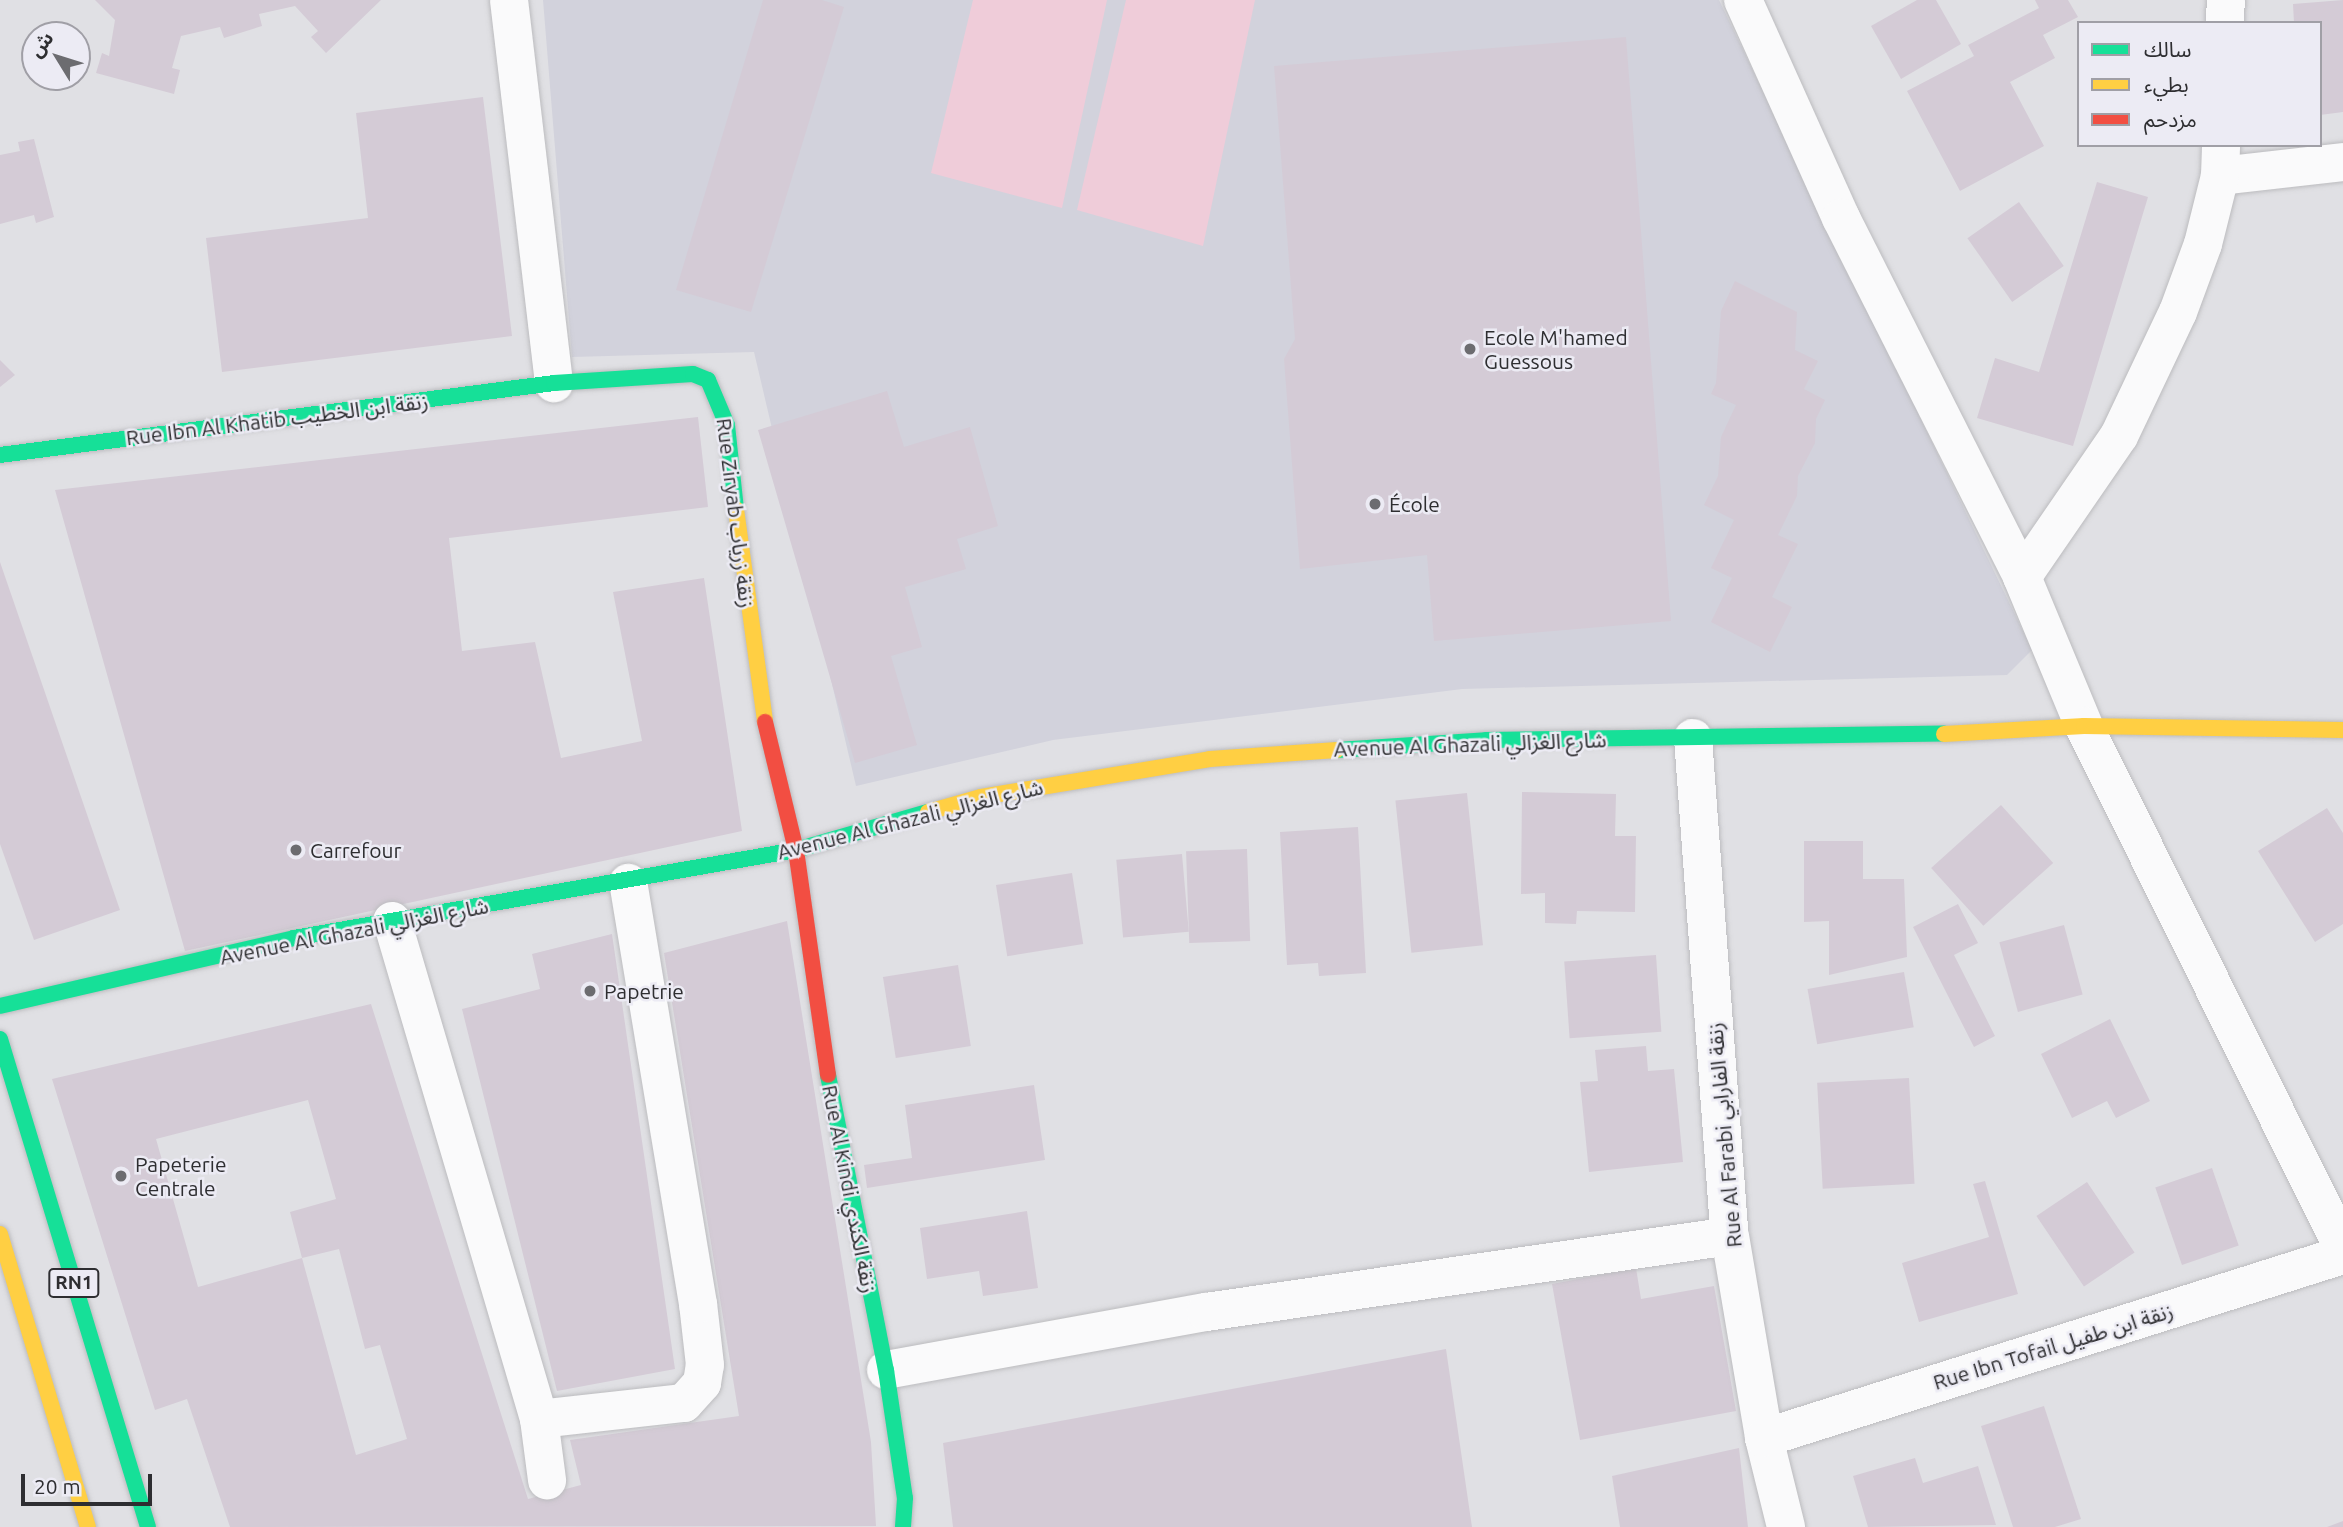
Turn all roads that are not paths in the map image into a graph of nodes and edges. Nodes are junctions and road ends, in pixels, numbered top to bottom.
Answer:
1 (509, 0) edge
2 (2226, 0) edge
3 (1751, 2) edge
4 (2225, 21) edge
5 (2221, 161) edge
6 (2343, 162) edge
7 (554, 383) junction
8 (0, 455) edge
9 (2022, 577) junction
10 (2084, 726) junction
11 (2343, 730) edge
12 (1693, 738) junction
13 (796, 850) junction
14 (628, 883) junction
15 (392, 921) junction
16 (0, 1006) edge
17 (0, 1039) edge
18 (0, 1234) edge
19 (1730, 1236) junction
20 (2343, 1248) edge
21 (2343, 1255) edge
22 (886, 1370) junction
23 (539, 1419) junction
24 (1764, 1438) junction
25 (547, 1480) dead end
26 (89, 1527) edge
27 (148, 1527) edge
28 (903, 1527) edge
29 (1786, 1527) edge

1 - 7 street
2 - 4 street
3 - 9 street
5 - 6 street
5 - 9 street
7 - 8 street, Rue Ibn Al Khatib زنقة ابن الخطيب
7 - 13 street, Rue Ziryab زنقة زرياب
9 - 10 street
10 - 11 street, Avenue Al Ghazali شارع الغزالي
10 - 12 street, Avenue Al Ghazali شارع الغزالي
10 - 20 street
12 - 13 street, Avenue Al Ghazali شارع الغزالي
12 - 19 street, Rue Al Farabi زنقة الفارابي
13 - 14 street, Avenue Al Ghazali شارع الغزالي
13 - 22 street, Rue Al Kindi زنقة الكندي
14 - 15 street, Avenue Al Ghazali شارع الغزالي
14 - 23 street
15 - 16 street, Avenue Al Ghazali شارع الغزالي
15 - 23 street
17 - 27 street, RN1
18 - 26 street, RN1
19 - 22 street
19 - 24 street, Rue Al Farabi زنقة الفارابي
21 - 24 street, Rue Ibn Tofail زنقة ابن طفيل
22 - 28 street, Rue Al Kindi زنقة الكندي
23 - 25 street
24 - 29 street, Rue Al Farabi زنقة الفارابي

